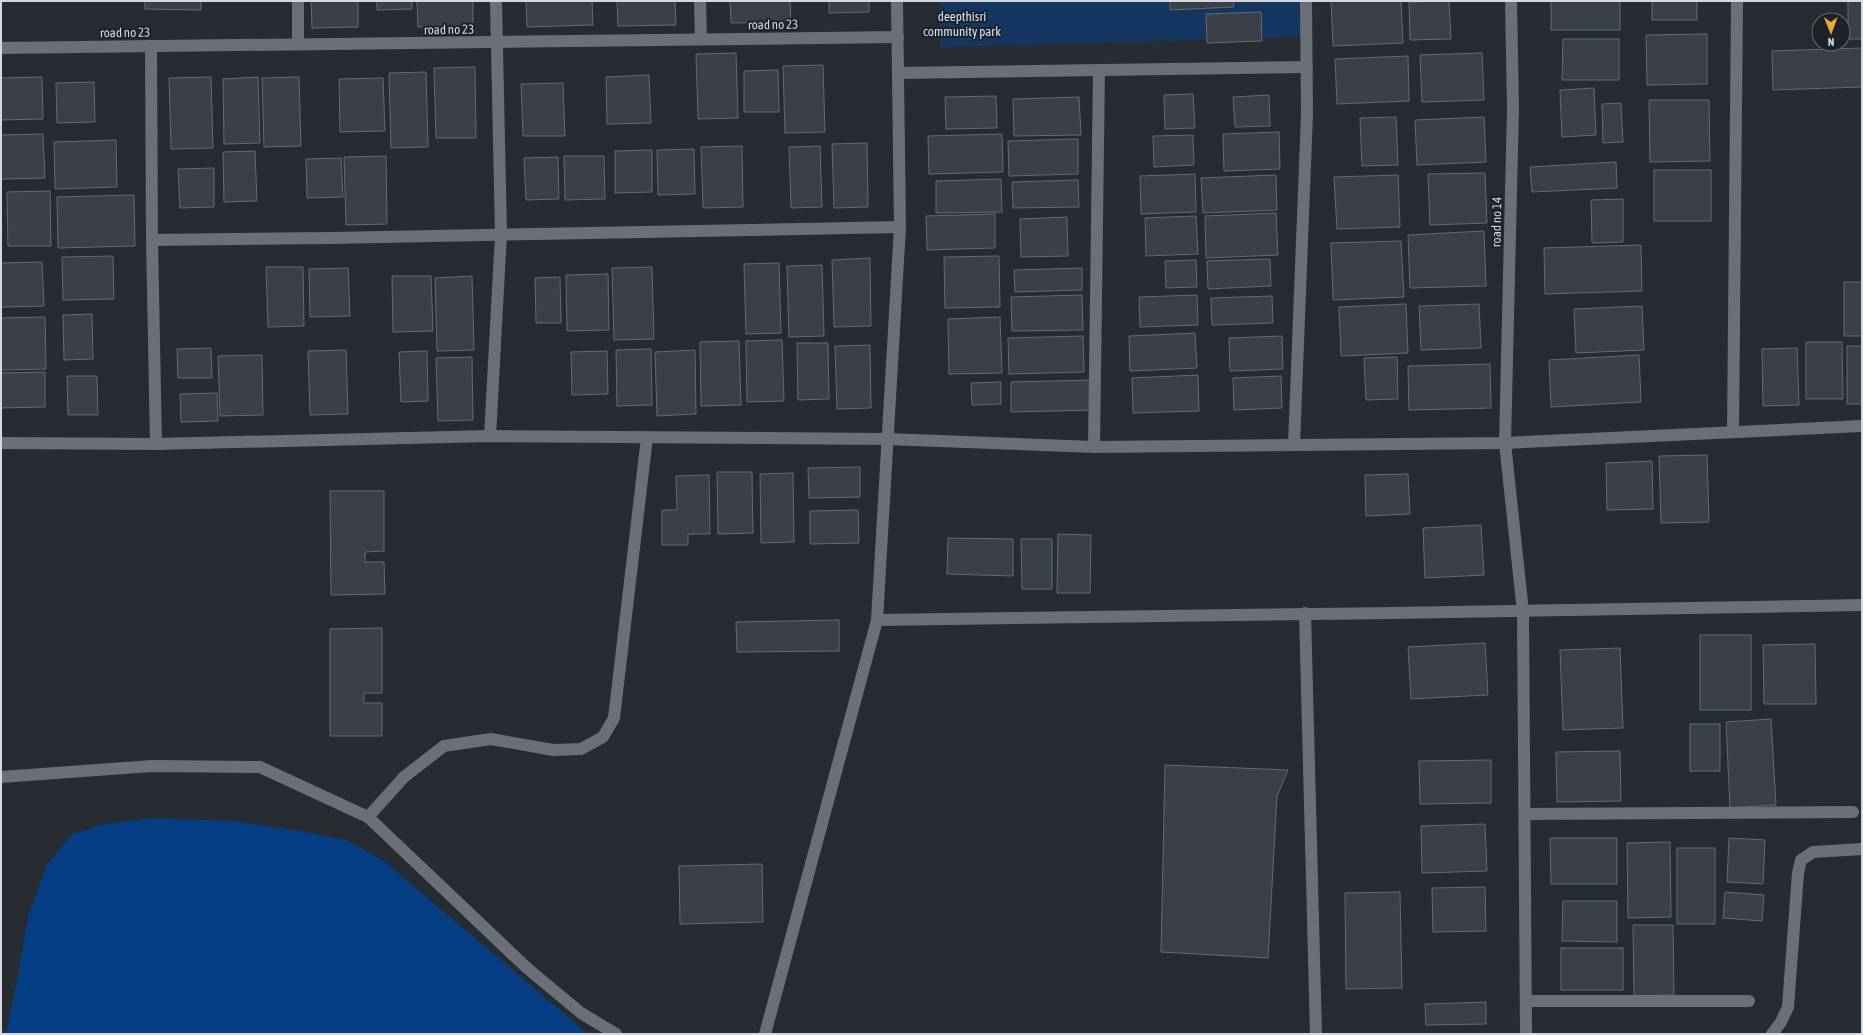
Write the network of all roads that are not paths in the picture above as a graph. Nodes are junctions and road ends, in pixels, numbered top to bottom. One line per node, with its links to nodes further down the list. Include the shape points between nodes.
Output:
1 (298, 1): 11 (street)
2 (496, 1): 10 (street)
3 (700, 1): 9 (street)
4 (897, 1): 8 (street)
5 (1306, 1): 14 (street)
6 (1511, 1): 26 (street, road no 14, via 1513,108)
7 (1738, 1): 21 (street)
8 (898, 37): 9 (street, road no 23); 16 (street)
9 (701, 39): 10 (street, road no 23)
10 (497, 42): 11 (street, road no 23); 18 (street)
11 (298, 44): 12 (street, road no 23)
12 (151, 46): 13 (street, road no 23); 19 (street)
13 (1, 48)
14 (1307, 67): 15 (street); 28 (street)
15 (1099, 70): 16 (street); 29 (street)
16 (898, 74): 17 (street)
17 (900, 227): 18 (street); 24 (street)
18 (501, 234): 19 (street); 22 (street)
19 (152, 240): 27 (street)
20 (1862, 426): 21 (street)
21 (1733, 432): 26 (street)
22 (490, 436): 23 (street); 27 (street)
23 (647, 437): 24 (street); 37 (street, via 614,718 603,737 581,749 553,750 492,739 444,746 404,777)
24 (887, 439): 29 (street); 33 (street)
25 (1, 443): 27 (street)
26 (1505, 443): 28 (street); 31 (street, road no 14)
27 (156, 444)
28 (1294, 445): 29 (street)
29 (1094, 447)
30 (1862, 605): 31 (street)
31 (1523, 612): 32 (street); 36 (street, road no 14)
32 (1305, 613): 33 (street); 43 (street)
33 (876, 620): 42 (street)
34 (1, 777): 37 (street, via 152,766 260,767)
35 (1853, 812): 36 (street)
36 (1525, 814): 39 (street, road no 14)
37 (368, 817): 41 (street, via 527,968 581,1013)
38 (1862, 849): 45 (street, via 1813,852 1801,860 1788,1007)
39 (1526, 1001): 40 (street); 44 (street, road no 14)
40 (1749, 1001)
41 (616, 1034)
42 (765, 1034)
43 (1316, 1034)
44 (1526, 1034)
45 (1772, 1034)

